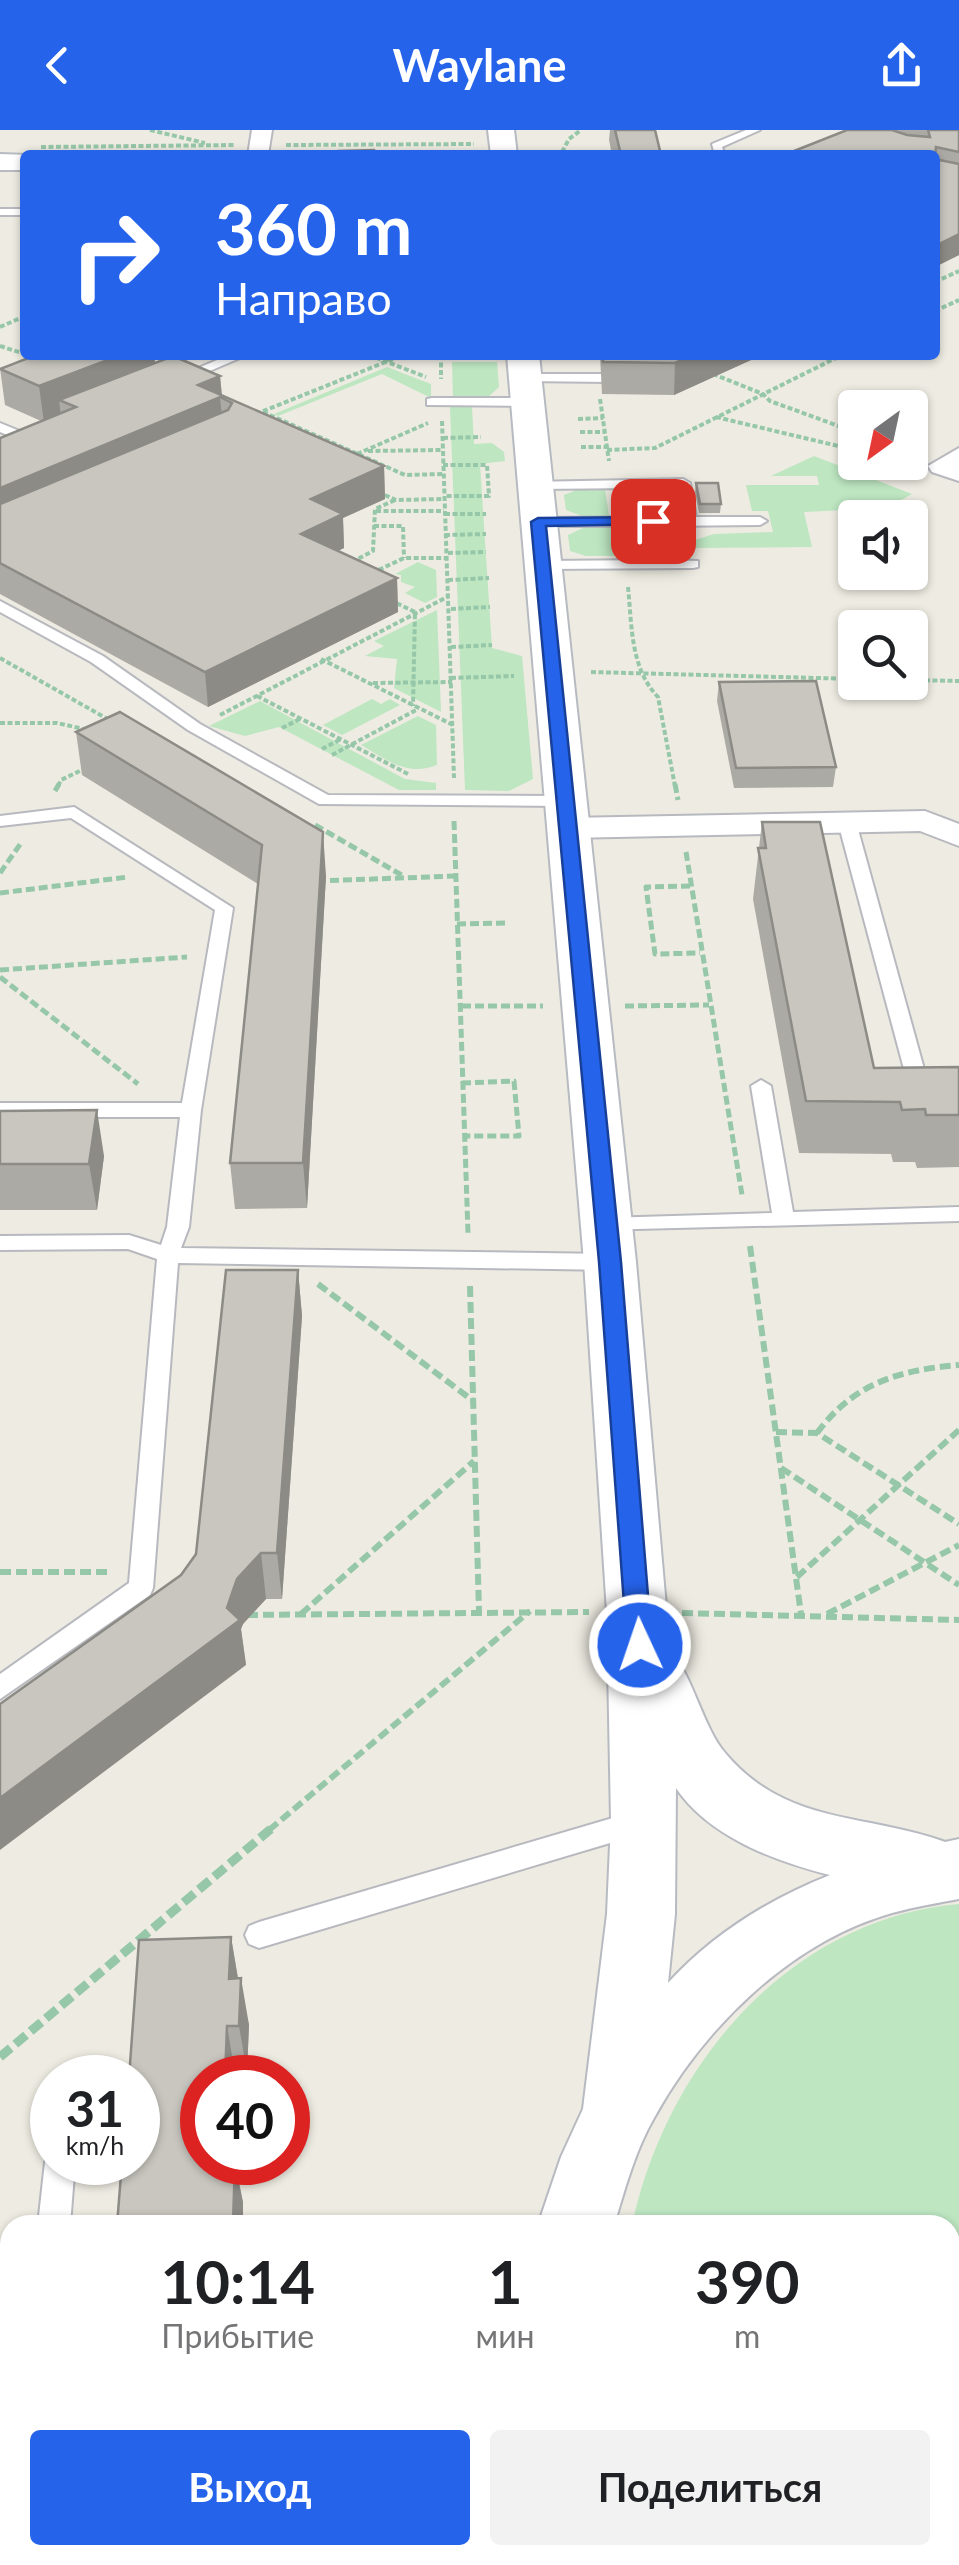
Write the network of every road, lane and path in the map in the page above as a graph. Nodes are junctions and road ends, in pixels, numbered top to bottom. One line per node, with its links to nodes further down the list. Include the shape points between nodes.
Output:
1 (150, 130): 5 (path)
2 (581, 130): 7 (path)
3 (756, 130): 8 (lane)
4 (462, 144): 6 (path)
5 (216, 145)
6 (463, 150)
7 (564, 150)
8 (718, 150)
9 (959, 272): 10 (path)
10 (945, 278): 11 (path); 12 (path)
11 (940, 280)
12 (959, 282)
13 (228, 360): 24 (lane)
14 (381, 360): 19 (path)
15 (391, 360): 19 (path)
16 (440, 360): 23 (path)
17 (455, 360): 21 (path)
18 (828, 360): 25 (path)
19 (386, 362): 23 (path); 27 (path)
20 (698, 368): 25 (path)
21 (520, 373): 22 (lane); 26 (lane); 56 (street)
22 (608, 378)
23 (441, 382): 26 (path)
24 (156, 388)
25 (763, 394): 29 (path); 32 (path)
26 (437, 402)
27 (262, 412): 28 (path); 45 (path)
28 (249, 417)
29 (716, 417): 40 (path); 51 (path, via 655,448 607,450)
30 (578, 418): 31 (path)
31 (603, 418)
32 (838, 426)
33 (0, 427): 39 (lane)
34 (580, 432): 35 (path)
35 (605, 432)
36 (42, 433): 39 (lane)
37 (481, 437): 38 (path)
38 (442, 438): 44 (path); 45 (path, via 442,417)
39 (26, 439): 43 (lane)
40 (838, 446)
41 (582, 447): 42 (path)
42 (607, 447)
43 (0, 450)
44 (442, 450): 45 (path); 48 (path)
45 (359, 452): 47 (path); 50 (path, via 406,475)
46 (959, 456): 49 (street, via 941,466)
47 (346, 458)
48 (443, 465): 50 (path); 54 (path, via 487,465 489,496)
49 (959, 473)
50 (444, 474): 54 (path)
51 (612, 484): 52 (lane); 56 (lane)
52 (647, 484): 61 (lane); 62 (lane, via 683,483)
53 (378, 492): 55 (path)
54 (444, 498): 55 (path); 58 (path)
55 (396, 500): 57 (path)
56 (537, 504): 61 (lane); 70 (street)
57 (375, 511): 58 (path); 63 (path)
58 (444, 512): 59 (path); 64 (path)
59 (486, 514)
60 (760, 520): 62 (lane)
61 (653, 521): 62 (lane); 72 (lane)
62 (690, 521)
63 (374, 526): 68 (path, via 403,526); 73 (path, via 373,551)
64 (446, 534): 65 (path); 67 (path)
65 (486, 534)
66 (486, 552): 67 (path)
67 (447, 556): 68 (path); 76 (path)
68 (404, 558): 74 (path)
69 (694, 564): 72 (lane)
70 (543, 565): 71 (lane); 86 (street)
71 (625, 565): 72 (lane); 85 (path)
72 (661, 565)
73 (344, 566)
74 (370, 574)
75 (489, 578): 76 (path)
76 (448, 580): 80 (path)
77 (384, 598): 91 (path, via 415,612)
78 (0, 606): 108 (lane, via 326,800)
79 (490, 607): 80 (path)
80 (450, 608): 82 (path)
81 (492, 645): 82 (path)
82 (451, 647): 88 (path)
83 (0, 658): 96 (path)
84 (322, 659): 92 (path)
85 (640, 672): 86 (path); 87 (path); 112 (path, via 658,697)
86 (552, 674): 88 (path); 109 (street)
87 (838, 678)
88 (451, 680): 91 (path); 98 (path)
89 (928, 680): 90 (path)
90 (959, 681)
91 (413, 682): 92 (path); 94 (path)
92 (370, 683): 94 (path)
93 (257, 696): 95 (path)
94 (416, 707): 98 (path); 102 (path)
95 (302, 718): 99 (path); 101 (path)
96 (114, 722)
97 (0, 723): 100 (path)
98 (453, 725): 107 (path)
99 (282, 728)
100 (91, 731)
101 (341, 739): 102 (path); 103 (path)
102 (352, 745): 104 (path); 105 (path, via 410,775)
103 (322, 749)
104 (332, 755)
105 (424, 775)
106 (439, 775): 107 (path)
107 (454, 775): 108 (path)
108 (454, 801): 109 (lane); 115 (path)
109 (565, 814): 112 (street); 138 (street)
110 (0, 821): 114 (lane, via 74,812)
111 (848, 826): 112 (street); 113 (street, via 925,821); 128 (lane)
112 (684, 827): 117 (path)
113 (959, 836)
114 (168, 872): 118 (path); 122 (lane, via 224,908)
115 (456, 876): 116 (path); 120 (path)
116 (313, 882)
117 (690, 886): 121 (path); 121 (path, via 646,886 655,954)
118 (0, 894)
119 (509, 923): 120 (path)
120 (457, 924): 125 (path)
121 (700, 953): 124 (path)
122 (214, 955): 123 (path); 131 (lane)
123 (0, 974): 131 (path)
124 (709, 1005): 127 (path); 136 (path)
125 (462, 1006): 126 (path); 129 (path)
126 (546, 1006)
127 (622, 1006)
128 (914, 1069)
129 (462, 1083): 133 (path); 133 (path, via 514,1082 519,1136)
130 (760, 1086): 135 (lane)
131 (180, 1109): 132 (lane); 139 (lane, via 178,1226)
132 (0, 1110)
133 (464, 1136): 141 (path)
134 (959, 1214): 135 (lane)
135 (784, 1219): 136 (lane)
136 (746, 1220): 138 (lane); 144 (path)
137 (0, 1243): 139 (lane, via 129,1242)
138 (608, 1244): 141 (lane); 163 (street)
139 (168, 1255): 140 (lane); 164 (lane, via 141,1588)
140 (280, 1255): 141 (lane); 143 (path)
141 (469, 1260): 143 (path)
142 (959, 1365): 145 (path, via 912,1369 859,1387)
143 (473, 1401): 147 (path)
144 (776, 1432): 145 (path); 148 (path)
145 (817, 1433): 149 (path)
146 (958, 1433): 149 (path)
147 (474, 1460): 157 (path); 158 (path)
148 (781, 1468): 150 (path); 154 (path)
149 (898, 1486): 150 (path); 151 (path)
150 (861, 1520): 153 (path); 154 (path)
151 (959, 1524)
152 (959, 1545): 153 (path)
153 (926, 1562): 155 (path); 160 (path)
154 (796, 1577): 159 (path)
155 (959, 1585)
156 (530, 1611): 157 (path); 163 (path); 168 (path)
157 (479, 1612): 158 (path)
158 (301, 1614): 161 (path)
159 (801, 1614): 160 (path); 163 (path)
160 (826, 1614): 162 (path)
161 (246, 1615)
162 (959, 1620)
163 (639, 1628): 165 (street); 166 (street, via 683,1746 716,1787 758,1820 855,1854)
164 (0, 1688)
165 (644, 1821): 167 (lane); 169 (street, via 634,1994)
166 (956, 1869): 169 (street, via 883,1884 777,1933 692,2000)
167 (260, 1935)
168 (0, 2057)
169 (618, 2106): 172 (street)
170 (58, 2185): 171 (lane)
171 (55, 2215)
172 (579, 2215)

